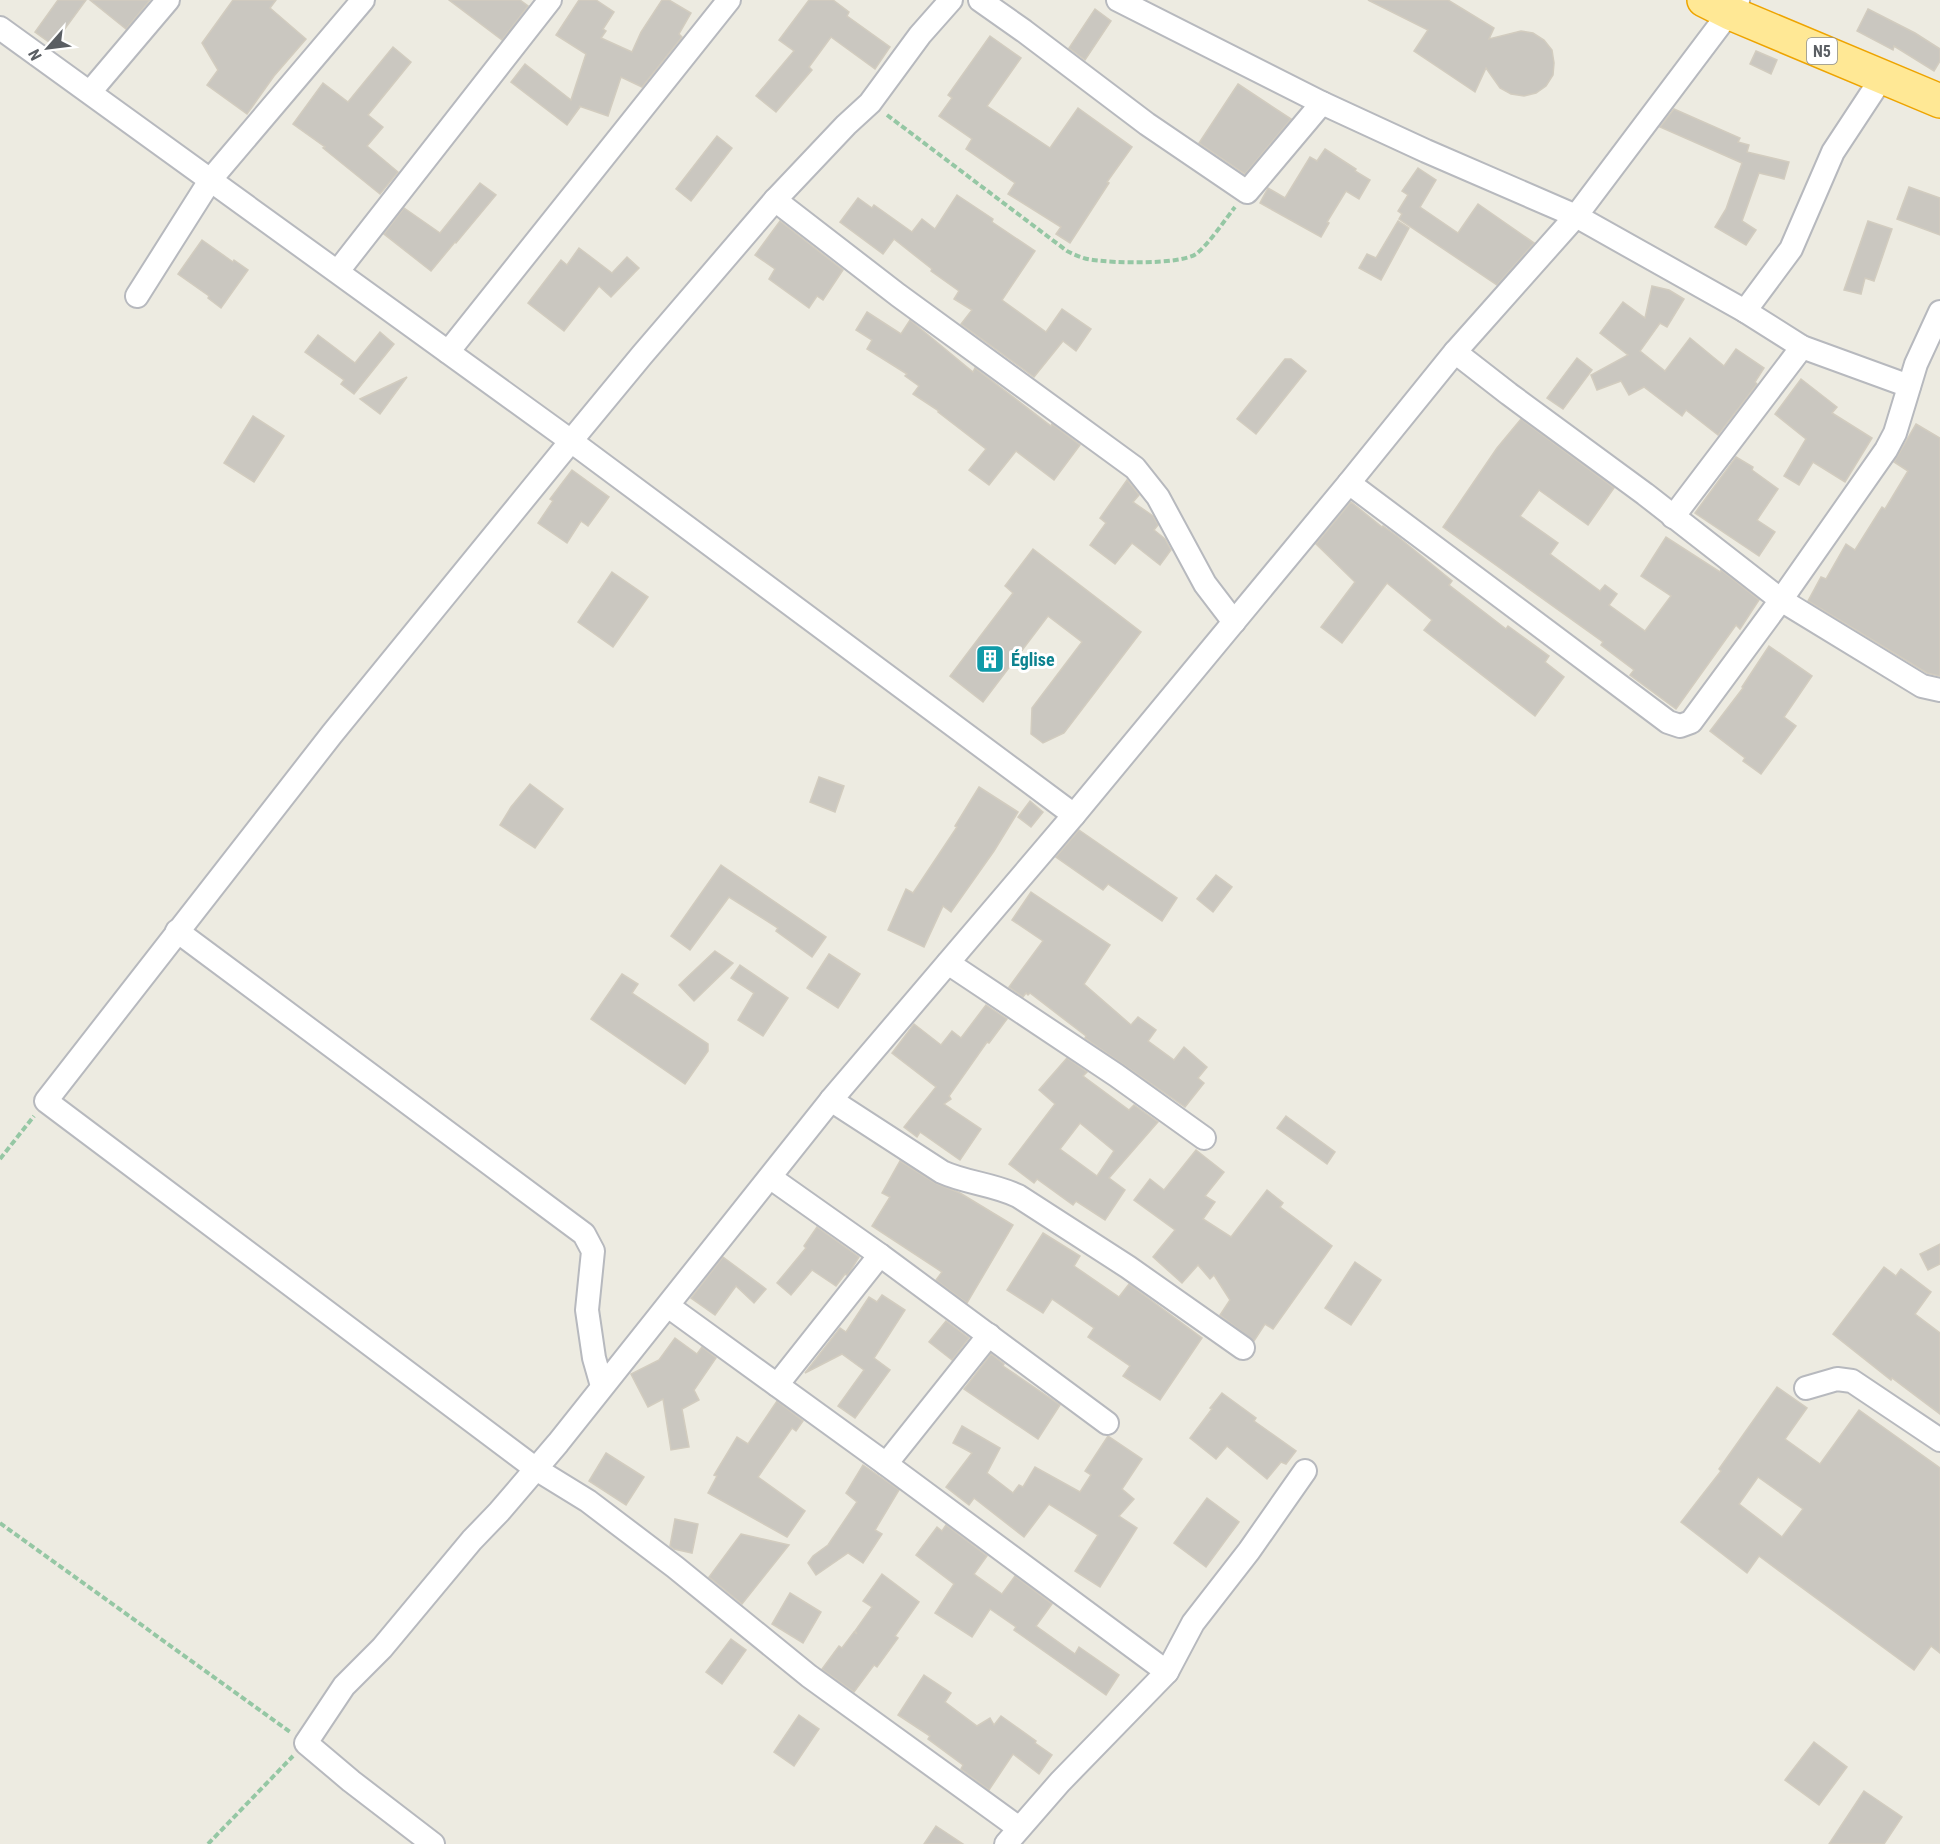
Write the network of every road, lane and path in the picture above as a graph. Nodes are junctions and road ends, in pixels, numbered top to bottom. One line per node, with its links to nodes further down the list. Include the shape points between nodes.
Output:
1 (168, 0): 11 (street)
2 (363, 0): 15 (street)
3 (550, 0): 19 (street)
4 (729, 0): 24 (street)
5 (951, 0): 13 (street)
6 (980, 0): 16 (street)
7 (1118, 0): 14 (street)
8 (1724, 4): 10 (highway, N5); 18 (street)
9 (0, 28): 11 (street)
10 (1883, 76): 12 (highway, N5); 21 (street, via 1833,152 1791,249)
11 (90, 92): 15 (street)
12 (1940, 101)
13 (870, 103): 16 (path, via 1067,251 1093,260 1188,258 1197,253); 17 (street)
14 (1322, 103): 16 (street); 18 (street)
15 (211, 179): 19 (street); 20 (street)
16 (1246, 192)
17 (775, 200): 27 (street); 31 (street, via 1135,468 1158,497 1205,584)
18 (1576, 216): 21 (street); 25 (street)
19 (338, 271): 24 (street)
20 (137, 296)
21 (1744, 311): 23 (street)
22 (1940, 312): 26 (street)
23 (1802, 347): 26 (street); 29 (street)
24 (448, 352): 27 (street)
25 (1455, 352): 28 (street); 29 (street)
26 (1909, 386): 30 (street, via 1886,450)
27 (571, 441): 33 (street); 34 (street)
28 (1349, 483): 30 (street, via 1668,722 1680,726 1691,723); 31 (street)
29 (1673, 517): 30 (street)
30 (1781, 600): 32 (street, via 1922,687)
31 (1234, 622): 33 (street)
32 (1940, 690)
33 (1074, 815): 35 (street)
34 (177, 931): 37 (street); 46 (street, via 584,1234 593,1251 587,1310)
35 (948, 963): 36 (street); 38 (street)
36 (831, 1100): 40 (street); 44 (street, via 942,1172 1018,1196)
37 (46, 1101): 39 (path); 51 (street)
38 (1204, 1138)
39 (0, 1159)
40 (771, 1178): 41 (street); 42 (street)
41 (880, 1255): 43 (street); 45 (street)
42 (668, 1306): 45 (street); 46 (street)
43 (989, 1335): 48 (street); 50 (street)
44 (1243, 1348)
45 (777, 1385): 50 (street)
46 (602, 1386): 51 (street)
47 (1806, 1388): 49 (street, via 1837,1379 1852,1380)
48 (1107, 1423)
49 (1940, 1440)
50 (886, 1464): 54 (street)
51 (536, 1469): 55 (street, via 345,1686); 56 (street, via 588,1501 675,1567)
52 (1305, 1471): 54 (street, via 1192,1623)
53 (0, 1523): 55 (path)
54 (1167, 1672): 56 (street)
55 (306, 1743): 57 (path); 58 (street)
56 (1012, 1836)
57 (208, 1844)
58 (433, 1844)

